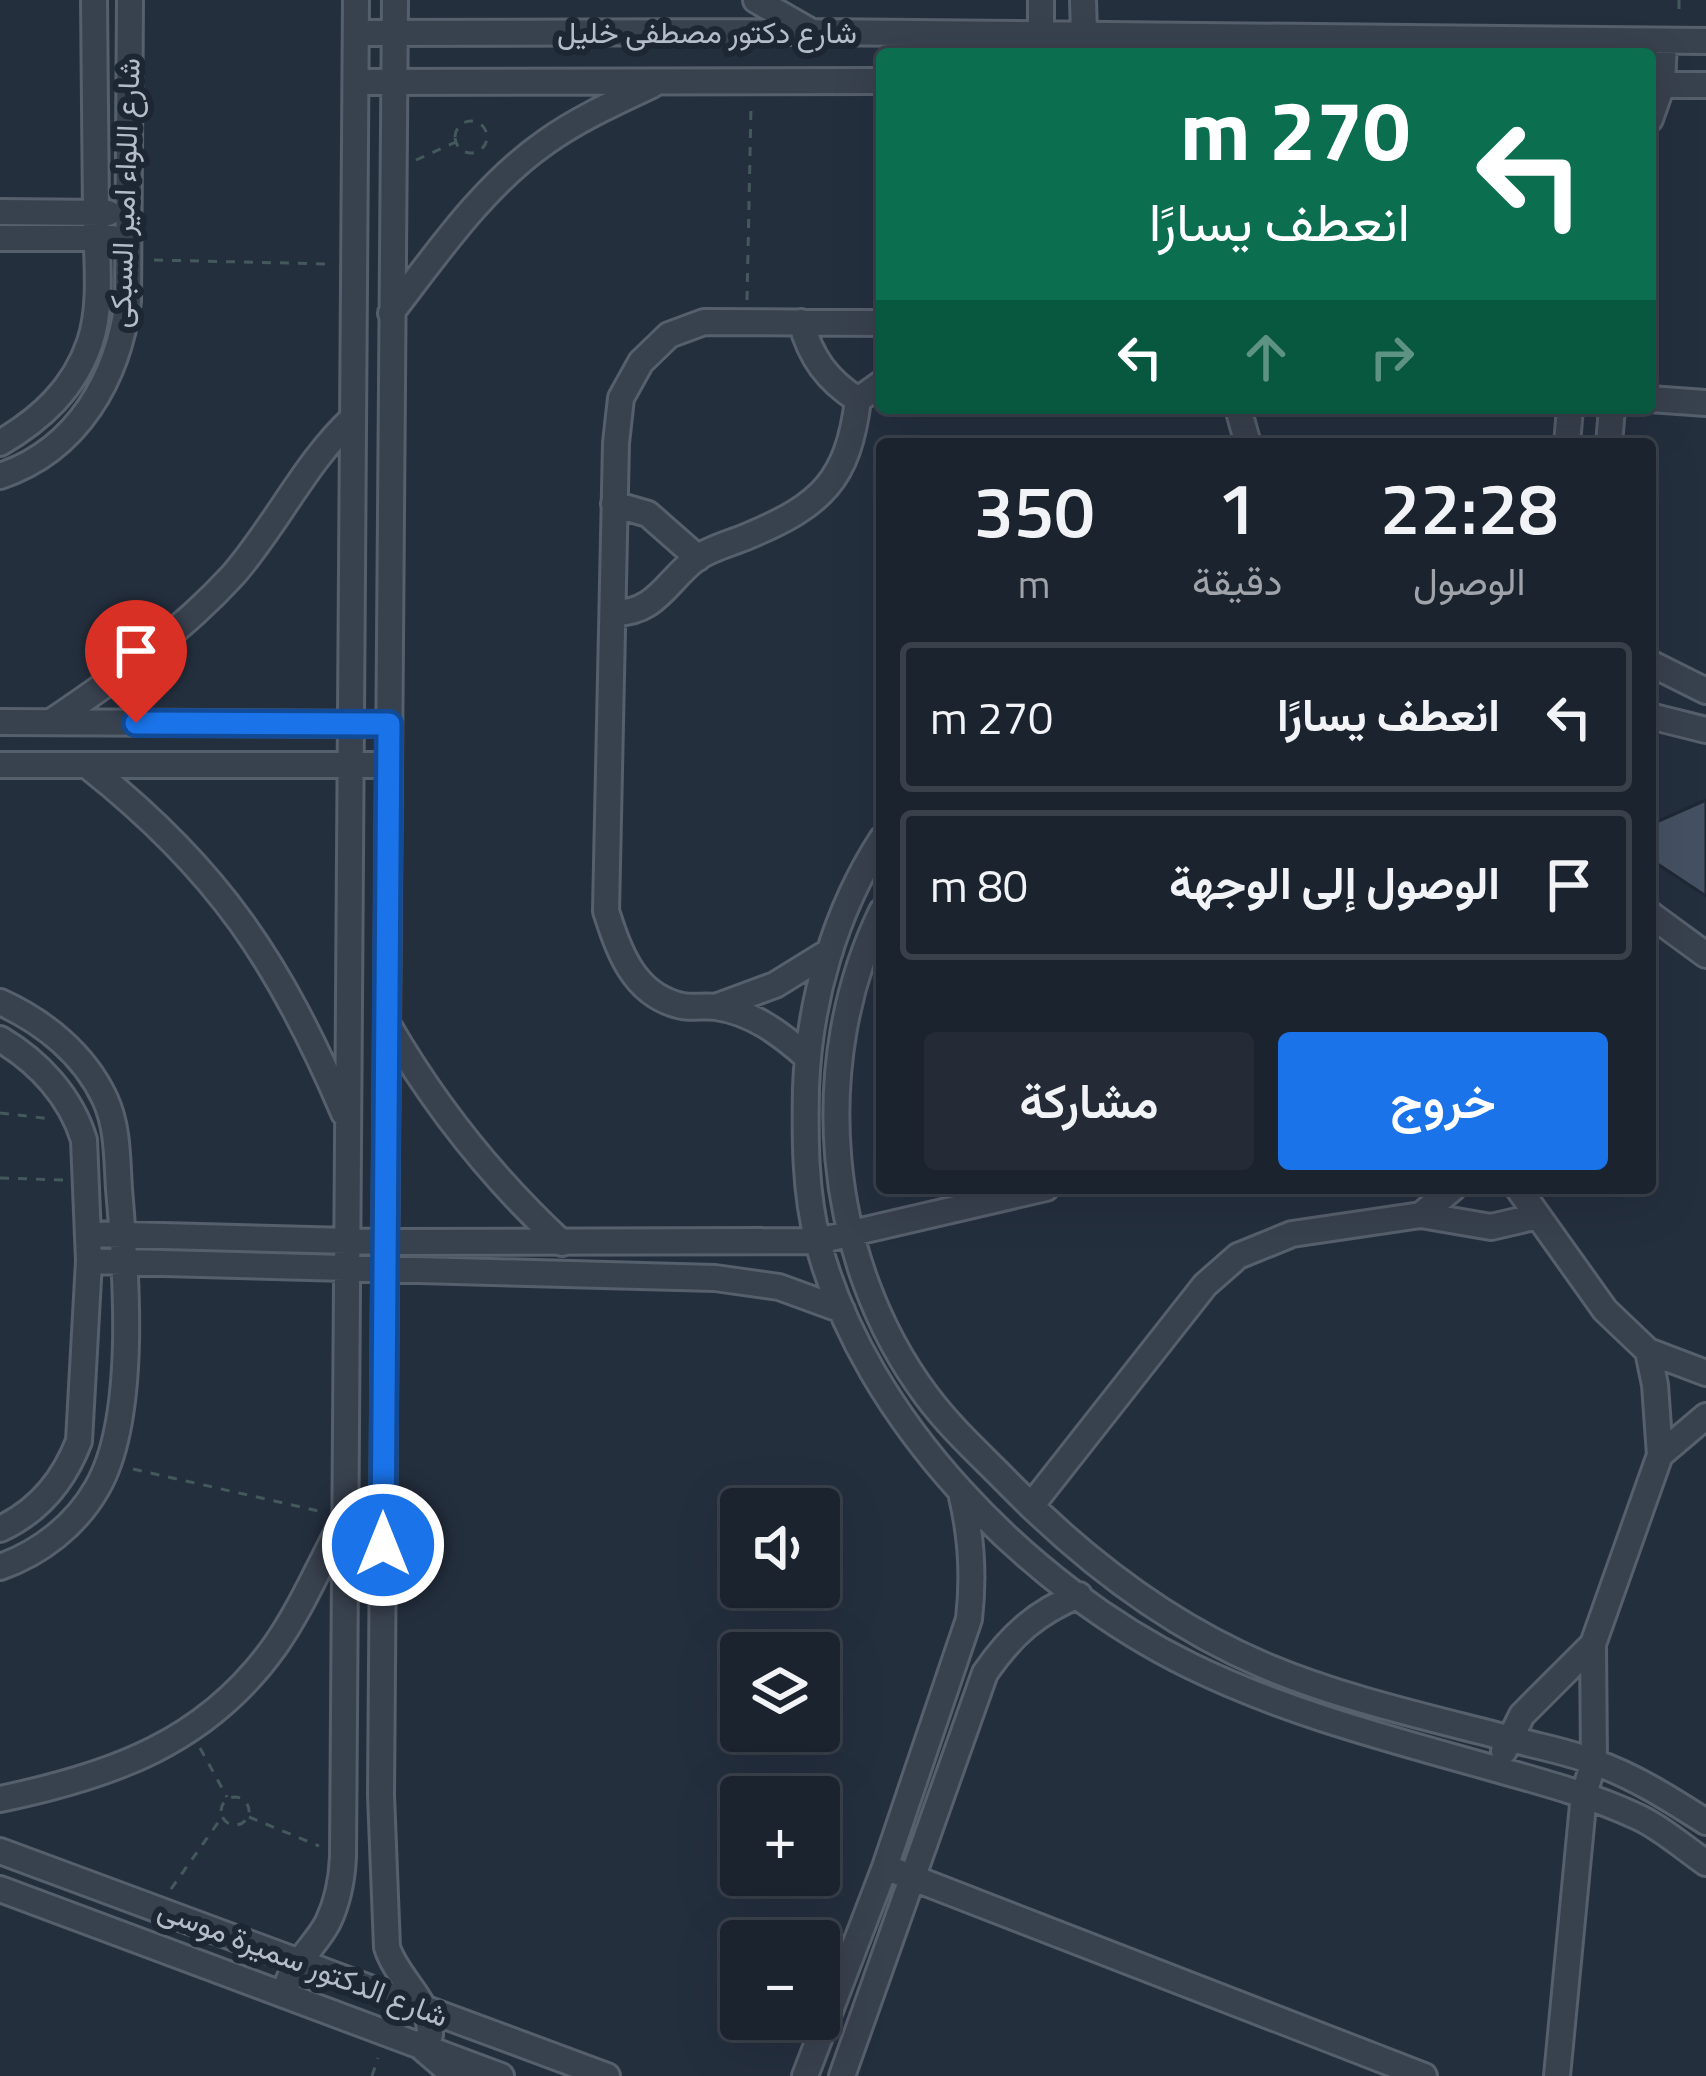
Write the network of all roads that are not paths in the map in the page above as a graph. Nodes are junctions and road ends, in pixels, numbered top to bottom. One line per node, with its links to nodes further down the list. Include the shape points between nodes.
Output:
1 (94, 0): 22 (street, شارع اللواء امير السبكى)
2 (130, 0): 23 (street, شارع اللواء امير السبكى)
3 (356, 0): 9 (street)
4 (395, 0): 10 (street)
5 (756, 0): 8 (street)
6 (1040, 0): 11 (street)
7 (1083, 0): 12 (street)
8 (812, 32): 10 (street, شارع دكتور مصطفى خليل); 11 (street, شارع دكتور مصطفى خليل)
9 (356, 33): 10 (street, شارع دكتور مصطفى خليل); 17 (street)
10 (395, 33): 18 (street)
11 (1041, 34): 12 (street, شارع دكتور مصطفى خليل)
12 (1084, 34): 13 (street, شارع دكتور مصطفى خليل)
13 (1664, 41): 14 (street, شارع دكتور مصطفى خليل); 19 (street)
14 (1706, 41)
15 (659, 81): 16 (street, شارع دكتور مصطفى خليل); 18 (street, شارع دكتور مصطفى خليل); 25 (street, via 547,141 512,169)
16 (876, 81)
17 (356, 82): 18 (street, شارع دكتور مصطفى خليل); 32 (street)
18 (395, 82): 25 (street)
19 (1656, 85): 20 (street)
20 (1706, 85)
21 (0, 212): 22 (street)
22 (96, 225): 23 (street); 24 (street); 33 (street, شارع اللواء امير السبكى, via 91,339 77,372 30,426)
23 (128, 237): 34 (street, شارع اللواء امير السبكى, via 123,337 95,403 45,454)
24 (0, 238)
25 (392, 313): 44 (street)
26 (801, 322): 27 (street); 30 (street, via 820,368); 35 (street, via 704,322 668,335 621,398)
27 (876, 323)
28 (876, 387): 30 (street)
29 (1656, 399): 31 (street)
30 (858, 400): 36 (street, via 853,444 817,495)
31 (1706, 403)
32 (352, 418): 42 (street, via 277,520 182,626); 43 (street)
33 (0, 443)
34 (0, 476)
35 (614, 504): 36 (street, via 648,514); 37 (street)
36 (698, 558): 37 (street, via 652,604)
37 (614, 613): 56 (street, via 606,911 620,955 648,992 680,1006)
38 (1656, 666): 39 (street)
39 (1706, 692)
40 (1656, 718): 45 (street)
41 (0, 722): 42 (street)
42 (51, 722): 43 (street)
43 (350, 724): 44 (street); 47 (street)
44 (389, 724): 48 (street)
45 (1706, 730)
46 (0, 765): 49 (street)
47 (350, 765): 48 (street); 49 (street); 60 (street)
48 (389, 765): 57 (street)
49 (89, 767): 60 (street, via 139,806 227,898 296,1005)
50 (876, 851): 53 (street)
51 (1656, 918): 54 (street)
52 (876, 925): 67 (street, via 840,1056 838,1154)
53 (830, 951): 56 (street, via 775,985); 59 (street)
54 (1706, 955)
55 (0, 1002): 68 (street, via 64,1042 95,1080 114,1129)
56 (716, 1007): 59 (street, via 765,1025)
57 (388, 1024): 70 (street, via 447,1119); 72 (street)
58 (0, 1039): 66 (street, via 47,1076 78,1122)
59 (807, 1058): 69 (street, via 807,1177)
60 (348, 1122): 71 (street)
61 (1020, 1194): 67 (street)
62 (1446, 1194): 64 (street)
63 (1522, 1194): 65 (street)
64 (1421, 1215): 65 (street, via 1491,1227); 82 (street, via 1292,1234 1220,1270)
65 (1538, 1216): 76 (street, via 1605,1310)
66 (89, 1234): 68 (street); 73 (street)
67 (850, 1234): 69 (street); 80 (street, via 870,1296 923,1391)
68 (123, 1235): 71 (street); 74 (street)
69 (818, 1241): 70 (street); 75 (street)
70 (562, 1243): 72 (street)
71 (347, 1254): 72 (street); 74 (street); 83 (street)
72 (386, 1255): 75 (street, via 745,1280); 101 (street, via 387,1947)
73 (89, 1261): 74 (street); 84 (street, via 79,1441 51,1491)
74 (124, 1262): 85 (street, via 122,1375 108,1464 81,1513 32,1553)
75 (842, 1310): 81 (street, via 901,1415)
76 (1648, 1351): 77 (street); 79 (street)
77 (1706, 1373)
78 (1706, 1416): 79 (street)
79 (1660, 1455): 87 (street)
80 (1004, 1479): 81 (street); 82 (street)
81 (968, 1502): 86 (street); 96 (street, via 969,1619)
82 (1030, 1506): 88 (street, via 1097,1566 1203,1638 1328,1690)
83 (346, 1516): 92 (street, via 275,1646 230,1698 113,1771); 99 (street, via 344,1857 333,1910)
84 (0, 1529)
85 (0, 1567)
86 (1079, 1595): 90 (street, via 1188,1665 1262,1698); 97 (street, via 1025,1624 986,1673)
87 (1593, 1644): 88 (street, via 1532,1703); 89 (street)
88 (1509, 1738): 89 (street); 90 (street)
89 (1594, 1761): 91 (street); 93 (street)
90 (1497, 1769): 91 (street)
91 (1584, 1794): 95 (street, via 1643,1819); 109 (street)
92 (0, 1798)
93 (1706, 1822)
94 (0, 1851): 99 (street, شارع الدكتور سميرة موسى)
95 (1706, 1863)
96 (885, 1867): 97 (street); 106 (street)
97 (915, 1878): 107 (street); 108 (street)
98 (0, 1889): 100 (street, شارع الدكتور سميرة موسى)
99 (302, 1961): 100 (street); 101 (street, شارع الدكتور سميرة موسى)
100 (285, 1995): 102 (street, شارع الدكتور سميرة موسى)
101 (425, 2009): 102 (street, via 431,2031); 105 (street, شارع الدكتور سميرة موسى)
102 (420, 2046): 103 (street); 104 (street, شارع الدكتور سميرة موسى)
103 (455, 2076)
104 (501, 2076)
105 (607, 2076)
106 (805, 2076)
107 (842, 2076)
108 (1424, 2076)
109 (1557, 2076)

